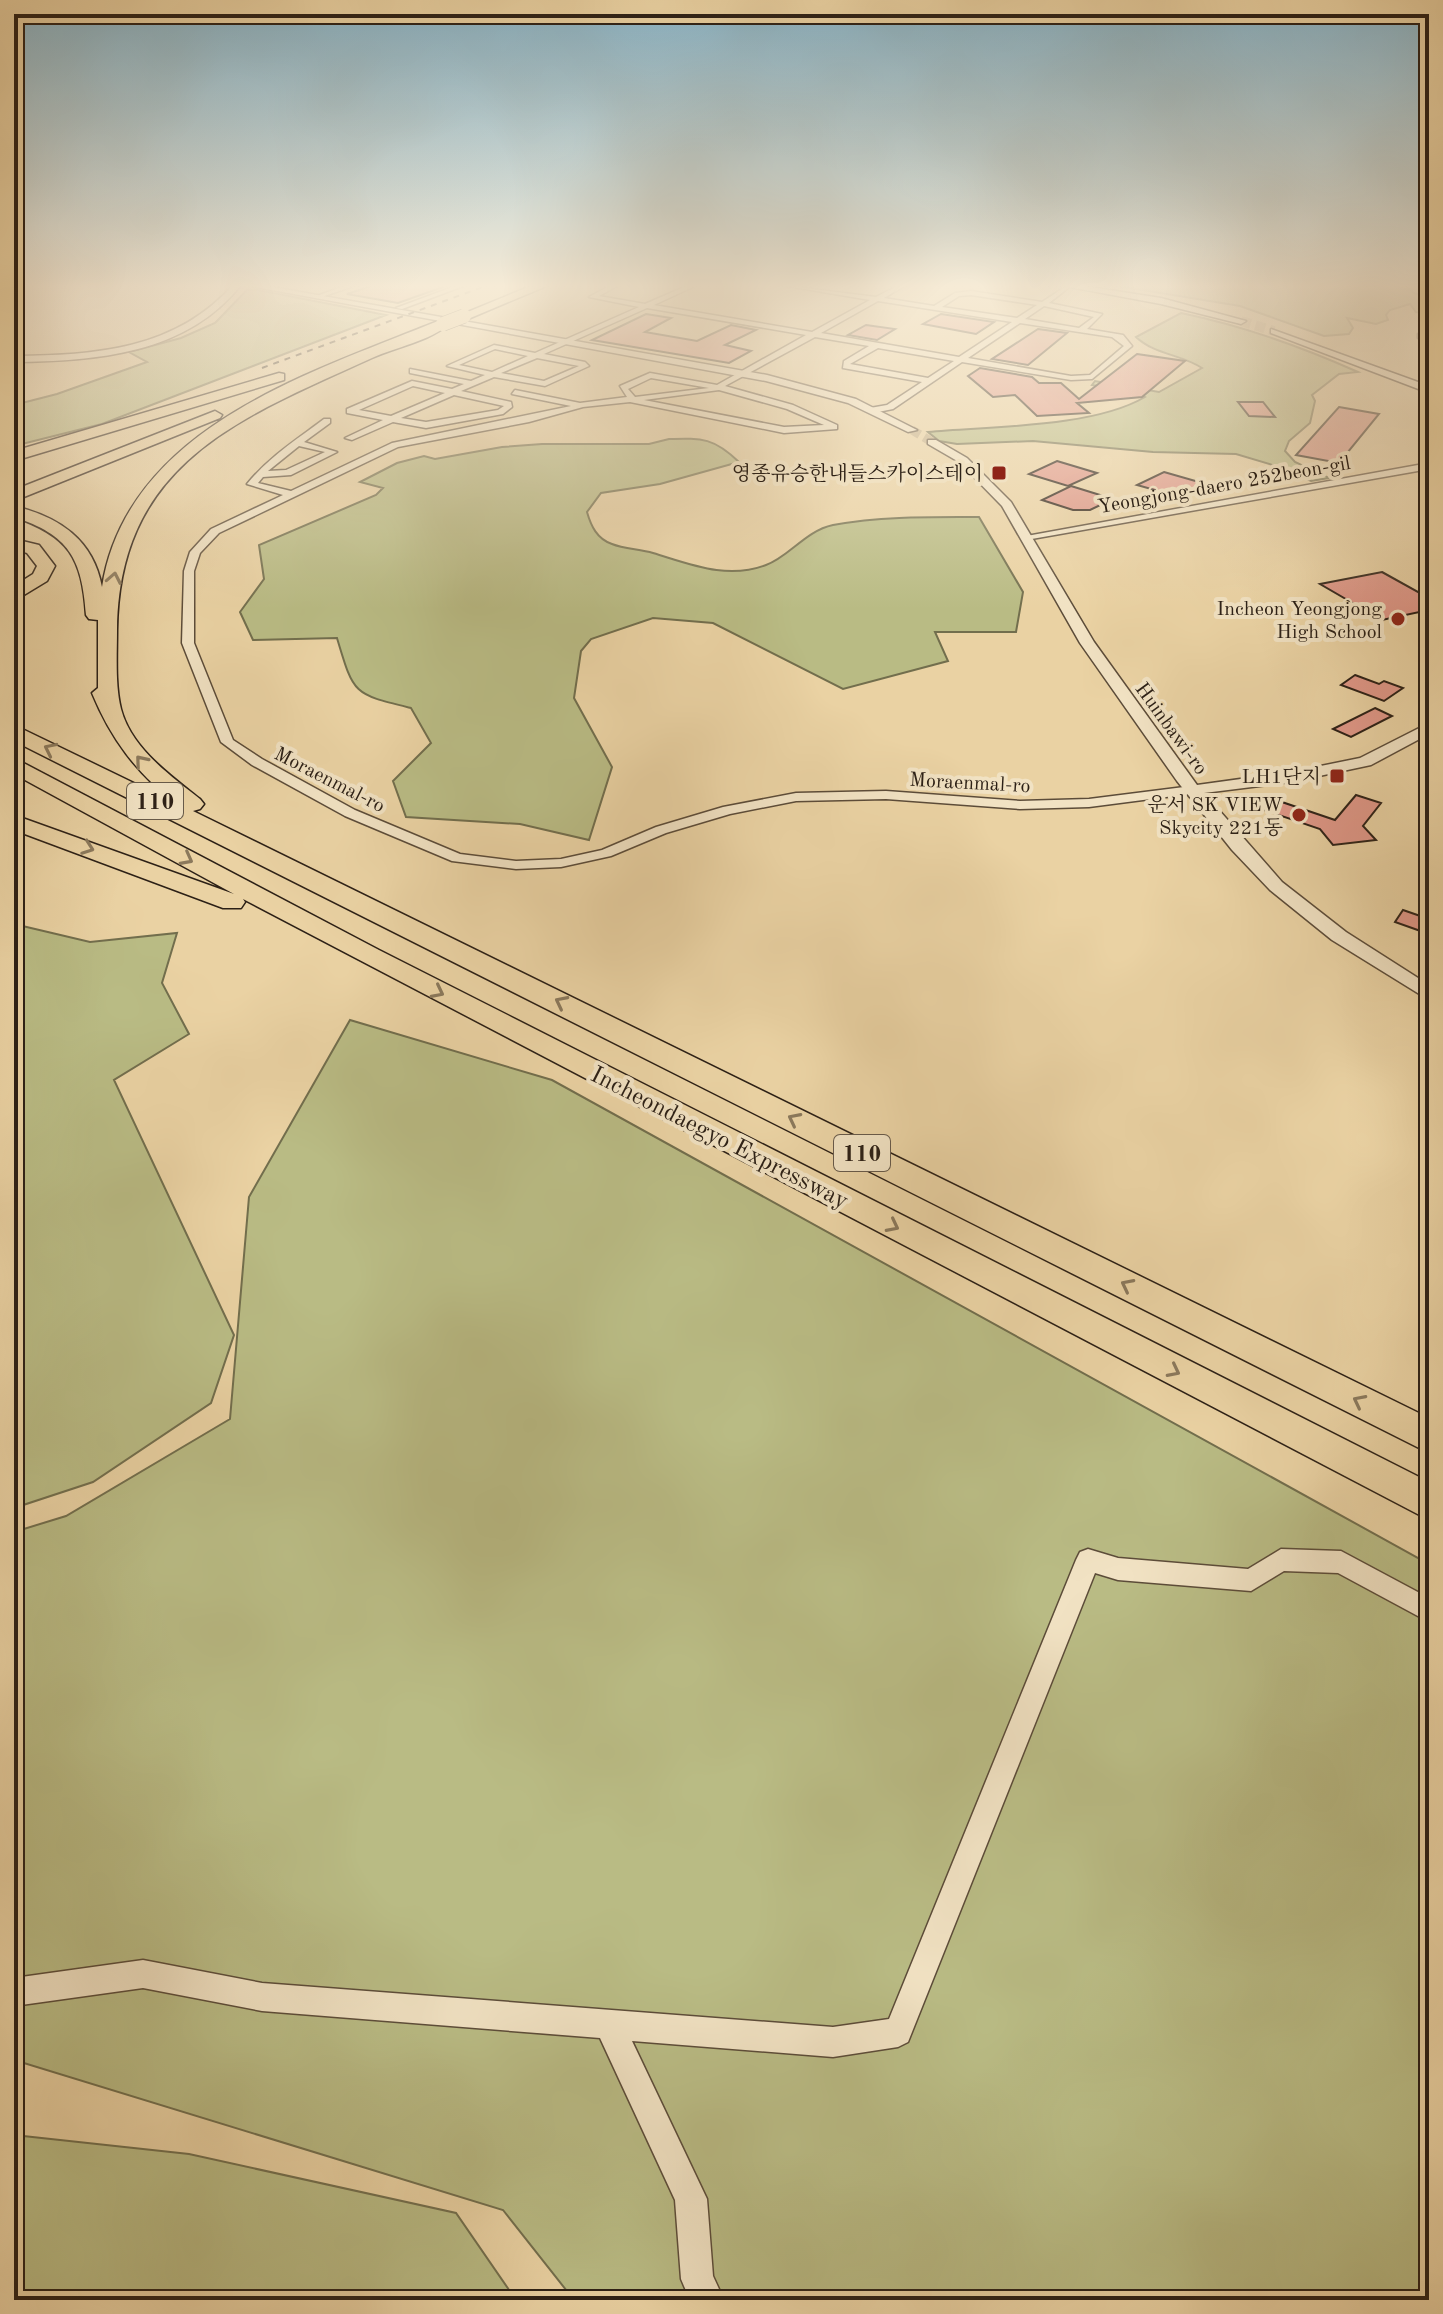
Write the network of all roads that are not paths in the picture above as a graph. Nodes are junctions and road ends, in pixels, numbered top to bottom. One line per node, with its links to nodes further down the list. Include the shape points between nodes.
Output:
1 (231, 393): 34 (highway)
2 (245, 393): 37 (highway)
3 (272, 393): 39 (highway)
4 (286, 393): 18 (highway)
5 (387, 393): 22 (street, via 350,411)
6 (452, 393): 22 (street)
7 (458, 393): 22 (street, via 508,407 426,425)
8 (521, 393): 16 (street)
9 (627, 393): 15 (street)
10 (699, 393): 15 (street, Moraenmal-ro)
11 (743, 393): 14 (street)
12 (824, 393): 19 (street)
13 (912, 393): 19 (street, via 890,407)
14 (768, 399): 17 (street); 21 (street, via 834,427 784,430)
15 (634, 401): 16 (street, Moraenmal-ro); 21 (street)
16 (583, 405): 33 (street, Moraenmal-ro)
17 (753, 406)
18 (251, 409): 40 (highway); 44 (highway, one-way to 18, via 106,624 118,559 134,512 174,462)
19 (873, 410): 25 (street)
20 (739, 412): 21 (street)
21 (725, 419)
22 (390, 420): 28 (street)
23 (327, 421): 24 (street)
24 (314, 430): 26 (street); 30 (street)
25 (912, 430)
26 (326, 432)
27 (338, 435): 28 (street)
28 (349, 438): 29 (street)
29 (363, 441)
30 (296, 442): 36 (street); 36 (street, via 333,452 288,473)
31 (932, 442): 41 (street, Huinbawi-ro, via 963,460 990,485)
32 (377, 444): 33 (street)
33 (390, 448): 38 (street, Moraenmal-ro)
34 (14, 453)
35 (1429, 466): 41 (street, Yeongjong-daero 252beon-gil)
36 (260, 474): 38 (street, via 253,486)
37 (14, 484)
38 (290, 494): 49 (street, Moraenmal-ro, via 215,531 195,552 189,571 188,643 227,742 350,813 457,858 516,865 561,863 606,853 728,810 796,797 886,795 1020,805 1089,803)
39 (14, 496)
40 (14, 508): 44 (highway, via 64,533 84,552 94,580 97,676)
41 (1026, 537): 49 (street, Huinbawi-ro, via 1087,643)
42 (14, 544): 43 (highway, via 33,549 46,566 40,577)
43 (14, 595)
44 (110, 711): 52 (highway, one-way to 44, via 200,811 150,772 122,738)
45 (1429, 728): 49 (street, via 1365,762)
46 (14, 732): 52 (highway, Incheondaegyo Expressway / 110, one-way to 46)
47 (14, 765): 51 (highway, Incheondaegyo Expressway / 110)
48 (14, 785): 51 (highway)
49 (1192, 790): 54 (street, Huinbawi-ro, via 1276,886 1339,936)
50 (14, 822): 53 (highway, one-way to 53)
51 (119, 822): 53 (highway, Incheondaegyo Expressway / 110, one-way to 53)
52 (296, 870): 55 (highway, Incheondaegyo Expressway / 110, one-way to 52)
53 (369, 956): 56 (highway, Incheondaegyo Expressway / 110, one-way to 56)
54 (1429, 994)
55 (1429, 1436)
56 (1429, 1502)
57 (1429, 1611): 59 (street, via 1341,1562 1281,1560 1251,1580 1118,1569 1088,1560 898,2032 833,2042)
58 (14, 1992): 59 (street, via 143,1974 262,1997)
59 (609, 2025): 60 (street, via 691,2199 697,2279)
60 (708, 2300)

